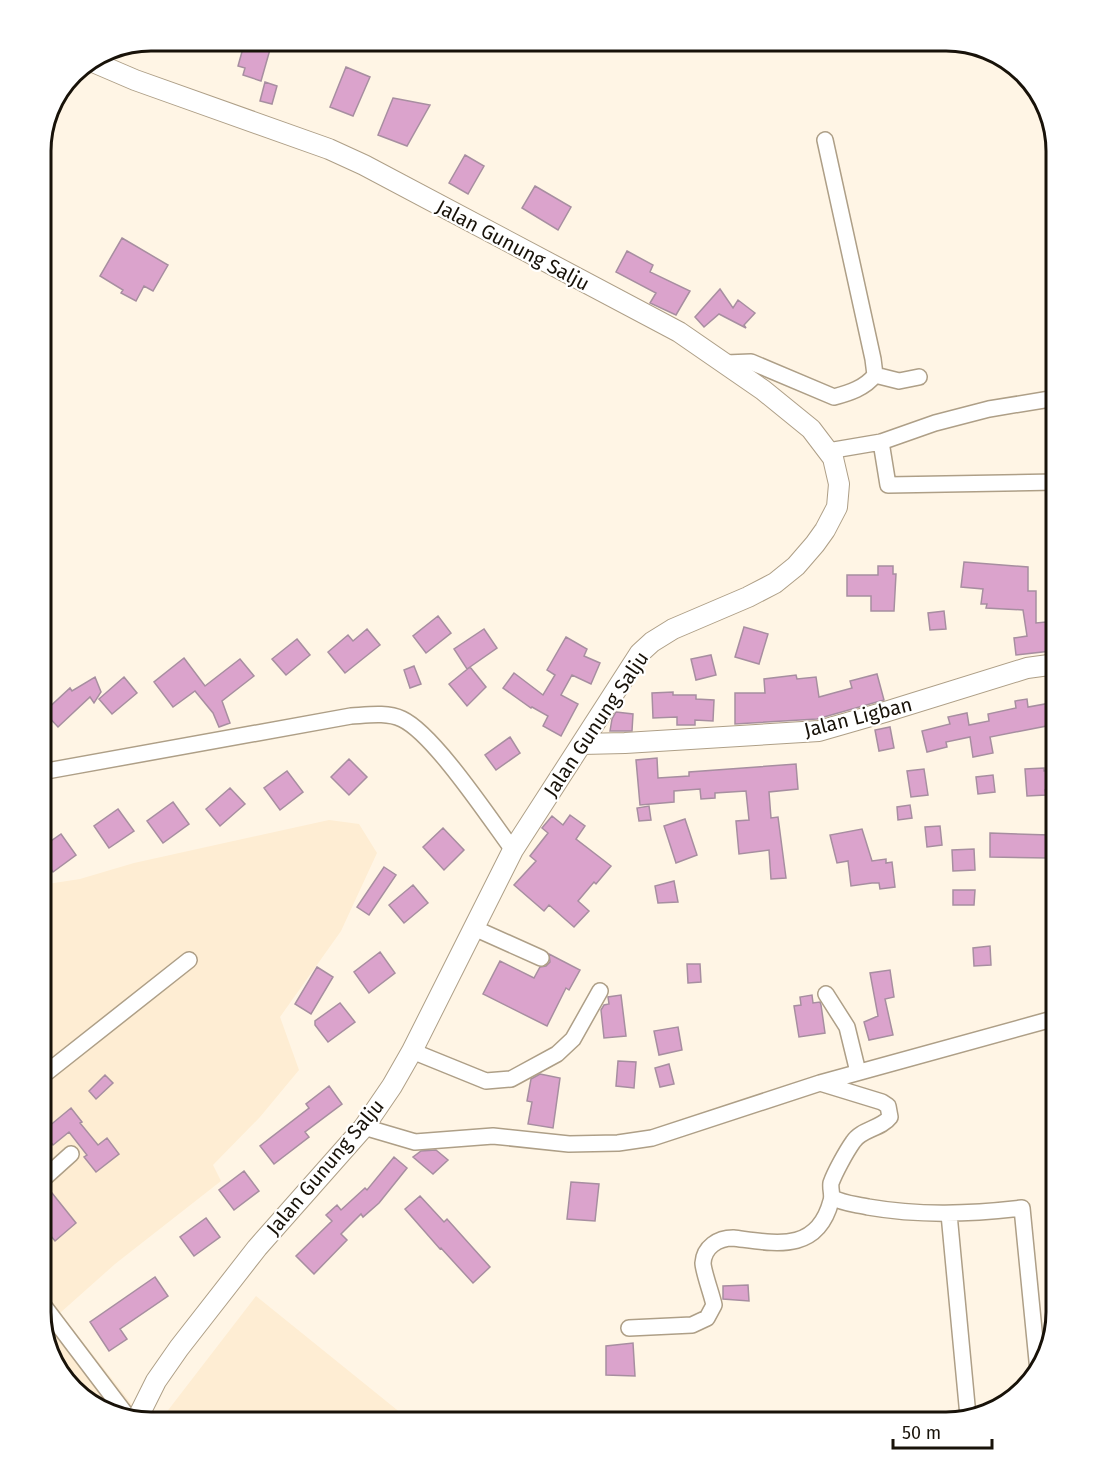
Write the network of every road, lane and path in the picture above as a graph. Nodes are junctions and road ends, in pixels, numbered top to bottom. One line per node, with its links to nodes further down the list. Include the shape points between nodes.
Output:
1 (100, 65): 3 (main road, Jalan Gunung Salju, via 329,149 658,321)
2 (825, 140): 4 (street)
3 (726, 363): 4 (street, via 751,362 834,396 861,387); 8 (main road, Jalan Gunung Salju, via 804,422)
4 (875, 375): 5 (street, via 899,381)
5 (919, 377)
6 (1046, 400): 7 (street, via 978,411)
7 (881, 442): 8 (street); 9 (street, via 888,484)
8 (828, 451): 11 (main road, Jalan Gunung Salju, via 838,477 838,500 825,530 805,556 765,590 673,629 652,642 634,662)
9 (1046, 482)
10 (1046, 665): 11 (main road, Jalan Ligban, via 819,731)
11 (582, 744): 13 (main road, Jalan Gunung Salju)
12 (51, 770): 13 (street, via 351,716 384,715 402,719 422,734)
13 (513, 850): 14 (main road, Jalan Gunung Salju)
14 (474, 928): 15 (street); 20 (main road, Jalan Gunung Salju)
15 (541, 958)
16 (189, 960): 21 (street)
17 (600, 991): 20 (street, via 573,1039 557,1054 511,1079 486,1081)
18 (826, 994): 22 (street, via 847,1027)
19 (1046, 1021): 22 (street)
20 (412, 1051): 24 (main road, Jalan Gunung Salju)
21 (51, 1068)
22 (858, 1072): 23 (street)
23 (819, 1083): 24 (street, via 636,1142 568,1144 493,1136 415,1142); 27 (street, via 875,1099 890,1111 886,1122 852,1142 831,1184)
24 (364, 1127): 36 (main road, Jalan Gunung Salju, via 213,1303 156,1381)
25 (71, 1154): 26 (street)
26 (51, 1171)
27 (832, 1197): 28 (street, via 902,1213); 31 (street, via 818,1225 800,1240 777,1244 725,1238 709,1247 703,1263 714,1305 707,1318 692,1325)
28 (949, 1215): 33 (street, via 1022,1208); 35 (street)
29 (51, 1315): 30 (street)
30 (60, 1325): 32 (street); 34 (street)
31 (629, 1328)
32 (53, 1330)
33 (1036, 1356)
34 (120, 1407)
35 (967, 1410)
36 (141, 1411)

